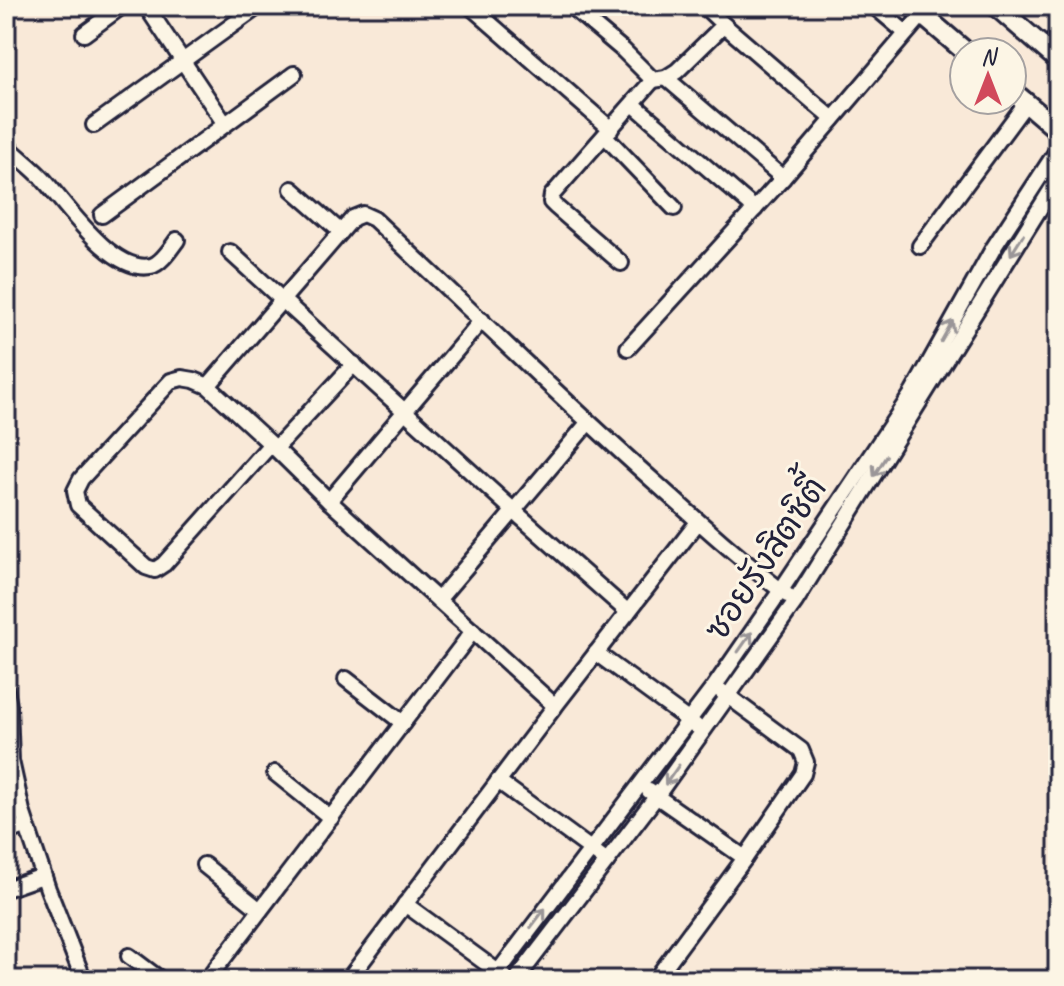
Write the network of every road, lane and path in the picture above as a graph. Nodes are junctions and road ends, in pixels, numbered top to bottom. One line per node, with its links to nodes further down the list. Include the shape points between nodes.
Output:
1 (122, 6): 12 (street)
2 (146, 6): 16 (street)
3 (470, 6): 26 (street)
4 (571, 6): 18 (street)
5 (704, 6): 10 (street)
6 (874, 6): 11 (street)
7 (996, 6): 15 (main road)
8 (256, 8): 16 (street)
9 (917, 10): 11 (street); 14 (main road)
10 (724, 25): 18 (street, via 677,71); 22 (street)
11 (906, 33): 22 (street)
12 (84, 34)
13 (1058, 35): 15 (street)
14 (948, 37)
15 (1052, 55)
16 (182, 61): 23 (street); 24 (street)
17 (294, 74): 23 (street)
18 (659, 79): 19 (street); 29 (street)
19 (633, 104): 26 (street); 33 (street)
20 (1028, 105): 25 (main road)
21 (1006, 116): 37 (street)
22 (833, 119): 29 (street)
23 (225, 124): 34 (street)
24 (94, 125)
25 (1058, 130)
26 (608, 132): 32 (street); 39 (street, via 551,202)
27 (6, 145): 36 (street, via 114,256 149,267)
28 (1058, 149): 51 (street, ซอยรังสิตซิตี้, one-way to 28, via 913,392 994,247)
29 (783, 178): 33 (street)
30 (1058, 179): 53 (street, ซอยรังสิตซิตี้, one-way to 53)
31 (292, 189): 35 (street)
32 (674, 208)
33 (755, 209): 42 (street)
34 (102, 215)
35 (341, 232): 40 (street); 41 (street, via 363,214 374,219)
36 (177, 240)
37 (920, 246)
38 (230, 252): 40 (street)
39 (621, 263)
40 (284, 299): 43 (street); 44 (street)
41 (482, 320): 45 (street); 46 (street)
42 (628, 348)
43 (354, 364): 45 (street); 47 (street)
44 (208, 386): 47 (street); 47 (street, via 182,378 171,381 81,479 75,491 78,505 103,529 155,570)
45 (405, 411): 48 (street); 49 (street)
46 (588, 423): 49 (street); 50 (street)
47 (274, 446): 48 (street)
48 (329, 501): 52 (street)
49 (514, 511): 52 (street); 54 (street)
50 (698, 522): 51 (street); 54 (street)
51 (781, 590): 53 (street); 58 (street, ซอยรังสิตซิตี้, one-way to 51)
52 (438, 600): 55 (street)
53 (795, 602): 60 (street, ซอยรังสิตซิตี้)
54 (628, 612): 56 (street)
55 (473, 631): 61 (street); 63 (street)
56 (596, 653): 61 (street); 62 (street)
57 (346, 679): 63 (street)
58 (714, 687): 60 (street); 62 (street, ซอยรังสิตซิตี้)
59 (6, 690): 65 (street)
60 (729, 696): 64 (street, ซอยรังสิตซิตี้); 74 (street, via 801,750 806,762)
61 (555, 706): 67 (street)
62 (689, 721): 64 (street); 68 (street, ซอยรังสิตซิตี้)
63 (403, 723): 70 (street)
64 (703, 731): 69 (street, ซอยรังสิตซิตี้, one-way to 69)
65 (8, 746): 71 (street)
66 (275, 773): 70 (street)
67 (498, 781): 73 (street); 79 (street)
68 (640, 784): 69 (street); 73 (street, ซอยรังสิตซิตี้)
69 (656, 797): 74 (street); 75 (street, ซอยรังสิตซิตี้)
70 (331, 818): 80 (street)
71 (26, 826): 72 (street); 77 (street)
72 (6, 832)
73 (590, 848): 75 (street); 83 (street, ซอยรังสิตซิตี้, one-way to 73)
74 (745, 858): 87 (street)
75 (607, 861): 83 (street, ซอยรังสิตซิตี้)
76 (204, 865): 80 (street)
77 (43, 876): 78 (street); 82 (street)
78 (6, 889)
79 (405, 904): 83 (street); 86 (street)
80 (260, 910): 85 (street)
81 (129, 956): 84 (street)
82 (83, 978)
83 (510, 978)
84 (161, 980)
85 (207, 980)
86 (348, 980)
87 (655, 980)

